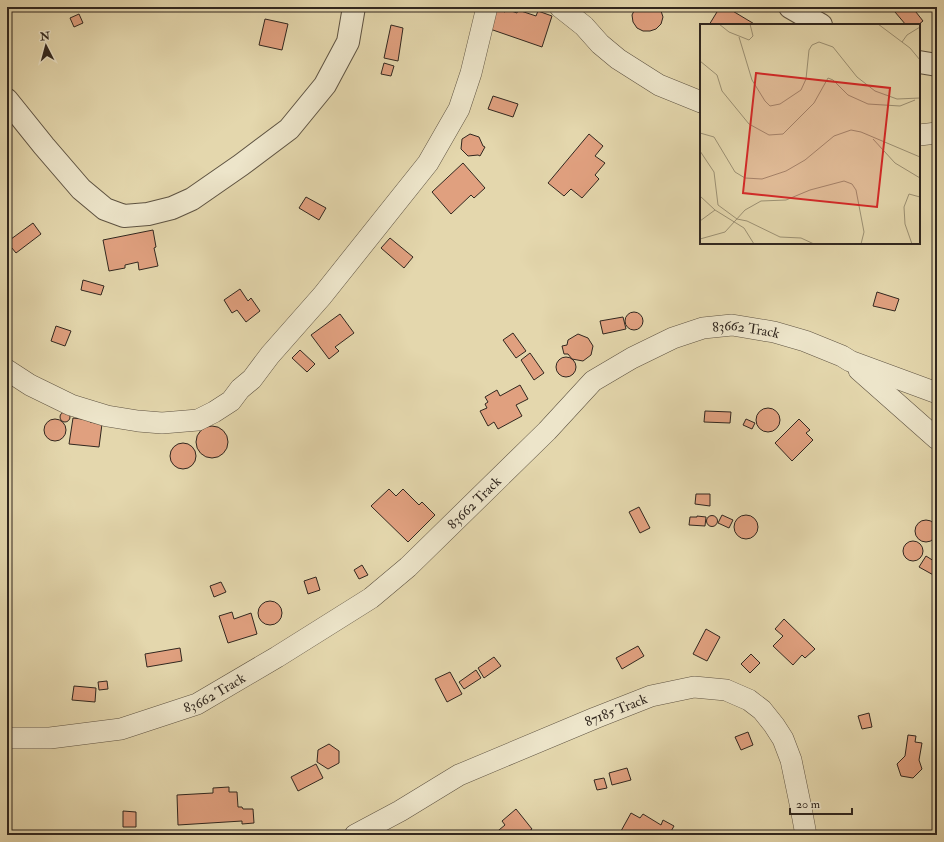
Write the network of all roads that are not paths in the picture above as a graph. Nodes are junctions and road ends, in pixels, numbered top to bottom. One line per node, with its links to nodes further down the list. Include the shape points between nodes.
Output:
1 (354, 7): 8 (street, via 348,42 325,85 289,129 192,199 172,208 124,216 105,209 81,189)
2 (487, 7): 13 (street, via 472,73 459,109 428,163 322,296 231,401 198,420 162,423 138,421 107,416 72,405 30,386)
3 (560, 7): 9 (street, via 618,59 658,85)
4 (790, 7): 5 (street)
5 (820, 24)
6 (920, 62): 7 (street)
7 (937, 65)
8 (7, 100)
9 (700, 102)
10 (937, 133): 11 (street)
11 (920, 135)
12 (850, 361): 14 (street, 83662 Track); 15 (street); 16 (street, 83662 Track, via 806,341 774,332 732,325 703,328 673,338 592,381 547,431 408,566 371,598 277,657 197,704 122,729 50,738)
13 (7, 370)
14 (937, 393)
15 (937, 439)
16 (7, 738)
17 (355, 835): 18 (street, 87185 Track, via 400,811 459,774 651,696 694,687 726,690 749,700 762,710 774,725 783,739 790,760)
18 (806, 835)

